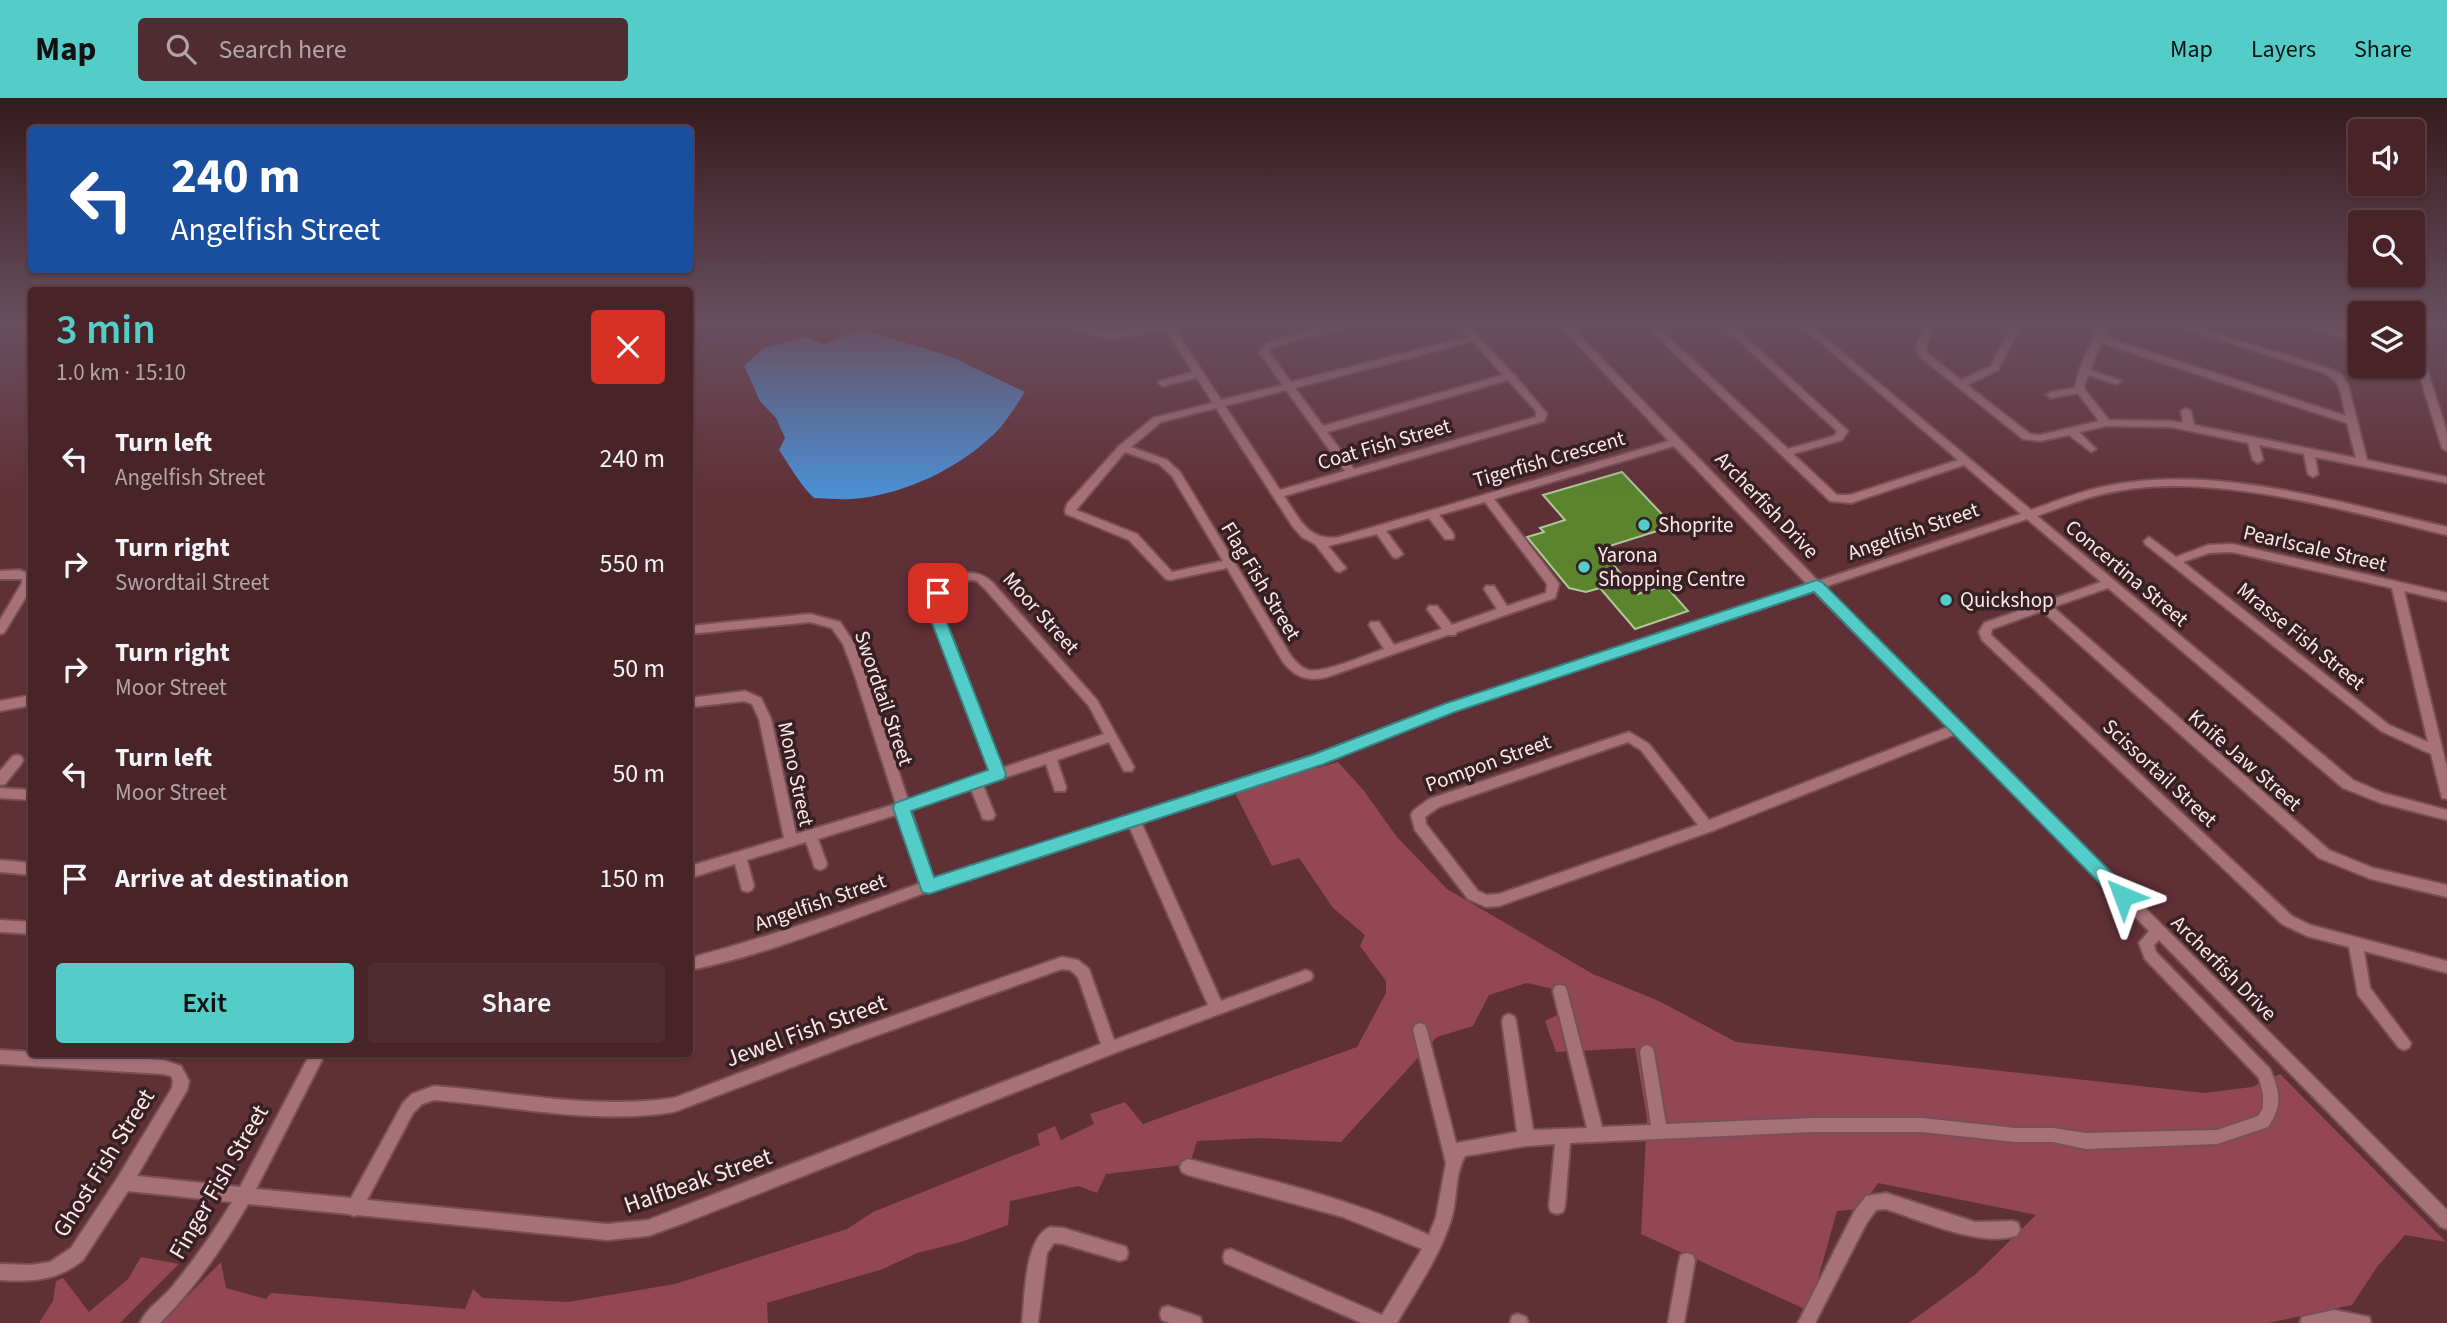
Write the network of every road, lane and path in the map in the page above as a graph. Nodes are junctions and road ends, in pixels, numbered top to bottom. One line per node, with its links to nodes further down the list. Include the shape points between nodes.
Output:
1 (1174, 380): 17 (street)
2 (1203, 380): 22 (street)
3 (1285, 380): 19 (street)
4 (1312, 380): 19 (street)
5 (1496, 380): 27 (street)
6 (1514, 380): 39 (street, Coat Fish Street, via 1541,412 1540,419)
7 (1616, 380): 30 (street, Archerfish Drive)
8 (1708, 380): 35 (street)
9 (1787, 380): 35 (street, via 1843,431 1838,438)
10 (1869, 380): 37 (street, Concertina Street)
11 (1955, 380): 18 (street)
12 (1968, 380): 18 (street)
13 (2081, 380): 20 (street)
14 (2226, 380): 24 (street)
15 (2339, 380): 24 (street)
16 (2425, 380): 31 (street)
17 (1163, 383)
18 (1960, 384): 28 (street, via 2022,435 2040,438)
19 (1289, 386): 22 (street); 27 (street)
20 (2080, 390): 21 (street); 25 (street)
21 (2051, 395)
22 (1220, 405): 32 (street, via 1157,420); 42 (street)
23 (2186, 411): 26 (street)
24 (2352, 421): 38 (street)
25 (2106, 423): 26 (street); 28 (street)
26 (2189, 427): 29 (street)
27 (1321, 430): 39 (street)
28 (2070, 430): 33 (street)
29 (2252, 439): 34 (street); 36 (street)
30 (1676, 442): 43 (street, Tigerfish Crescent); 57 (street, Archerfish Drive)
31 (2447, 448)
32 (1123, 449): 53 (street, Flag Fish Street, via 1171,469); 53 (street, via 1072,505 1072,513 1133,537 1171,576)
33 (2091, 449)
34 (2309, 451): 38 (street); 40 (street)
35 (1786, 453): 37 (street, via 1829,495 1842,500)
36 (2258, 460)
37 (1966, 461): 45 (street, Concertina Street)
38 (2362, 462): 41 (street)
39 (1352, 474): 42 (street, Coat Fish Street)
40 (2313, 474)
41 (2447, 480)
42 (1278, 494): 50 (street, via 1303,532)
43 (1487, 497): 44 (street, Tigerfish Crescent); 63 (street, Flag Fish Street, via 1554,588 1545,599)
44 (1431, 513): 46 (street, Tigerfish Crescent); 48 (street)
45 (2027, 514): 47 (street, Angelfish Street, via 2103,490 2182,482 2250,489); 56 (street, Concertina Street); 57 (street, Angelfish Street)
46 (1379, 529): 50 (street, Tigerfish Crescent); 51 (street)
47 (2447, 531)
48 (1449, 536)
49 (2149, 541): 52 (street, Mrasse Fish Street)
50 (1320, 543): 54 (street)
51 (1397, 554)
52 (2175, 561): 58 (street, Pearlscale Street, via 2208,549 2232,548); 74 (street, Mrasse Fish Street, via 2385,728)
53 (1227, 564): 68 (street, Flag Fish Street, via 1300,673 1322,675)
54 (1340, 568)
55 (0, 575): 65 (street, via 19,574 28,580)
56 (2109, 583): 61 (street, Scissortail Street); 87 (street, Concertina Street, via 2348,784)
57 (1817, 586): 72 (street, Archerfish Drive); 88 (street, Angelfish Street)
58 (2398, 586): 60 (street, Pearlscale Street); 74 (street)
59 (1490, 589): 63 (street)
60 (2447, 597)
61 (2045, 607): 99 (street, Knife Jaw Street, via 2324,854 2371,873); 103 (street, Scissortail Street, via 1989,626 1986,637 2287,920)
62 (1433, 609): 67 (street)
63 (1506, 612): 67 (street, Flag Fish Street)
64 (1375, 625): 68 (street)
65 (1, 626)
66 (693, 630): 85 (street, Swordtail Street, via 810,618 836,625 860,673)
67 (1451, 632): 68 (street, Flag Fish Street)
68 (1392, 651)
69 (28, 700): 71 (street)
70 (693, 702): 91 (street, Mono Street, via 745,696 758,701)
71 (0, 706)
72 (1959, 728): 89 (street, Pompon Street); 102 (street, Archerfish Drive)
73 (1112, 736): 75 (street); 77 (street, Moor Street); 78 (street, Moor Street, via 1093,703 985,582 975,576 961,578 938,593 933,604)
74 (2436, 751): 83 (street)
75 (1050, 757): 78 (street); 81 (street)
76 (17, 760): 79 (street)
77 (1128, 767)
78 (998, 774): 80 (street)
79 (0, 780)
80 (975, 782): 85 (street); 86 (street)
81 (1060, 787)
82 (0, 793): 84 (street)
83 (2447, 794)
84 (28, 795)
85 (901, 808): 90 (street); 98 (street, Swordtail Street)
86 (988, 814)
87 (2447, 815)
88 (1133, 819): 98 (street, Angelfish Street); 108 (street)
89 (1707, 827): 89 (street, Pompon Street, via 1486,901 1468,889 1420,826 1418,815 1434,803 1629,737 1645,747)
90 (810, 835): 91 (street); 93 (street)
91 (791, 842): 92 (street)
92 (740, 859): 95 (street); 97 (street)
93 (820, 864)
94 (0, 866): 96 (street)
95 (693, 868)
96 (28, 869)
97 (747, 886)
98 (929, 886): 104 (street, Angelfish Street)
99 (2447, 891)
100 (0, 926): 101 (street)
101 (28, 928)
102 (2158, 932): 116 (street, via 2146,943 2150,955 2265,1074 2271,1110 2263,1122 2217,1137 2100,1141 1922,1125); 126 (street, Archerfish Drive)
103 (2355, 942): 105 (street, Scissortail Street); 111 (street, via 2363,990)
104 (693, 963)
105 (2447, 967)
106 (1306, 976): 108 (street, Halfbeak Street)
107 (1560, 991): 117 (street)
108 (1216, 1007): 112 (street, Halfbeak Street)
109 (1509, 1021): 119 (street)
110 (1419, 1030): 120 (street)
111 (2404, 1043)
112 (1110, 1048): 125 (street, Halfbeak Street, via 648,1228 607,1232); 125 (street, Jewel Fish Street, via 1084,973 1073,964 1062,963 657,1109 613,1110 434,1093 408,1108)
113 (1647, 1052): 116 (street)
114 (0, 1057): 122 (street, Ghost Fish Street, via 145,1064 176,1071 179,1090)
115 (316, 1057): 123 (street, Finger Fish Street)
116 (1660, 1133): 117 (street)
117 (1596, 1134): 118 (street)
118 (1563, 1136): 119 (street); 124 (street)
119 (1527, 1138): 120 (street, via 1460,1149)
120 (1452, 1160): 128 (street, via 1444,1219)
121 (1188, 1167): 128 (street, via 1349,1209)
122 (124, 1183): 123 (street, Halfbeak Street); 132 (street, Ghost Fish Street, via 67,1264 43,1273)
123 (243, 1196): 125 (street, Halfbeak Street); 134 (street, Finger Fish Street, via 185,1285)
124 (1557, 1206)
125 (354, 1208)
126 (2447, 1221)
127 (2012, 1229): 140 (street, via 1975,1230 1886,1201 1872,1202)
128 (1432, 1245): 138 (street)
129 (1120, 1253): 135 (street, via 1050,1236 1039,1250)
130 (1231, 1257): 137 (street)
131 (1687, 1261): 139 (street)
132 (0, 1272)
133 (1168, 1314): 136 (street)
134 (148, 1323)
135 (1030, 1323)
136 (1194, 1323)
137 (1381, 1323)
138 (1387, 1323)
139 (1676, 1323)
140 (1806, 1323)
141 (2308, 1323): 142 (street, via 2334,1318)
142 (2363, 1323)

